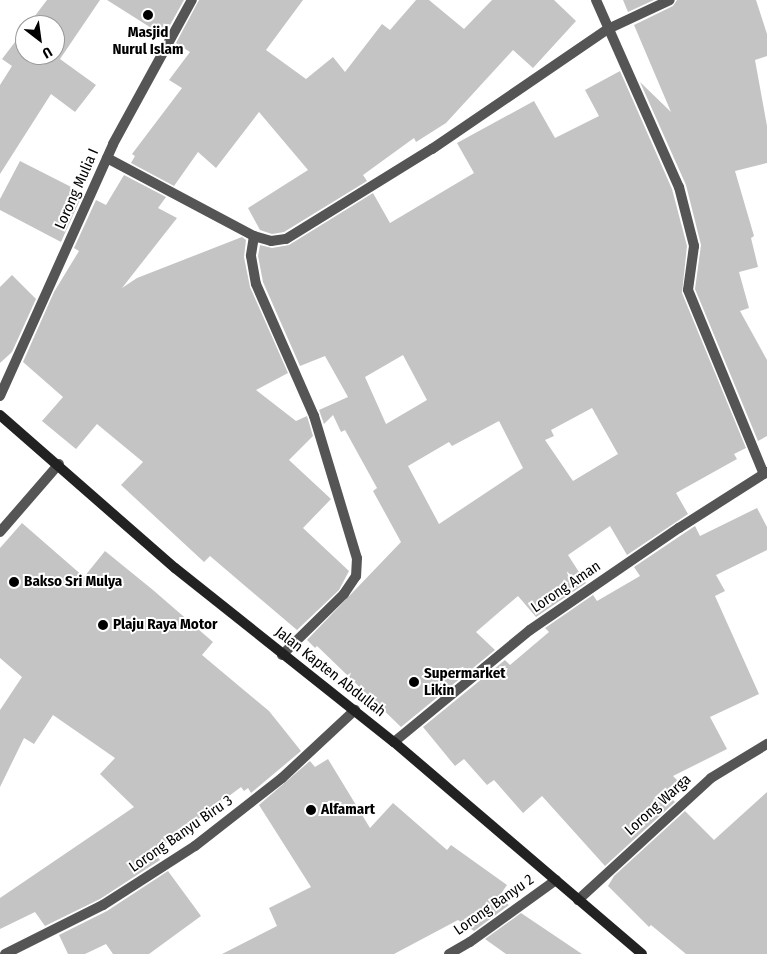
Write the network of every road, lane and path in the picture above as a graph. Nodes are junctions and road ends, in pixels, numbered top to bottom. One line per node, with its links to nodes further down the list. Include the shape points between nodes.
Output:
1 (192, 0): 5 (street, Lorong Mulia I)
2 (596, 0): 4 (street)
3 (670, 0): 4 (street)
4 (608, 29): 6 (street, via 432,149 286,239 271,241); 10 (street, via 679,186 694,246 688,290)
5 (107, 158): 6 (street); 7 (street, Lorong Mulia I)
6 (254, 236): 12 (street, via 251,256 256,284 314,416 357,558 356,576 344,594)
7 (0, 396)
8 (0, 415): 9 (main road, Jalan Kapten Abdullah)
9 (59, 464): 11 (street); 12 (main road, Jalan Kapten Abdullah, via 175,568)
10 (765, 473): 14 (street, Lorong Aman, via 530,630)
11 (0, 532)
12 (282, 654): 13 (main road, Jalan Kapten Abdullah)
13 (356, 710): 14 (main road, Jalan Kapten Abdullah); 18 (street, Lorong Banyu Biru 3, via 282,778 195,846 103,905)
14 (394, 742): 16 (main road, Jalan Kapten Abdullah)
15 (767, 744): 17 (street, Lorong Warga, via 711,778)
16 (556, 880): 17 (main road, Jalan Kapten Abdullah); 19 (street, Lorong Banyu 2)
17 (578, 900): 20 (main road, Jalan Kapten Abdullah)
18 (5, 954)
19 (449, 954)
20 (642, 954)

